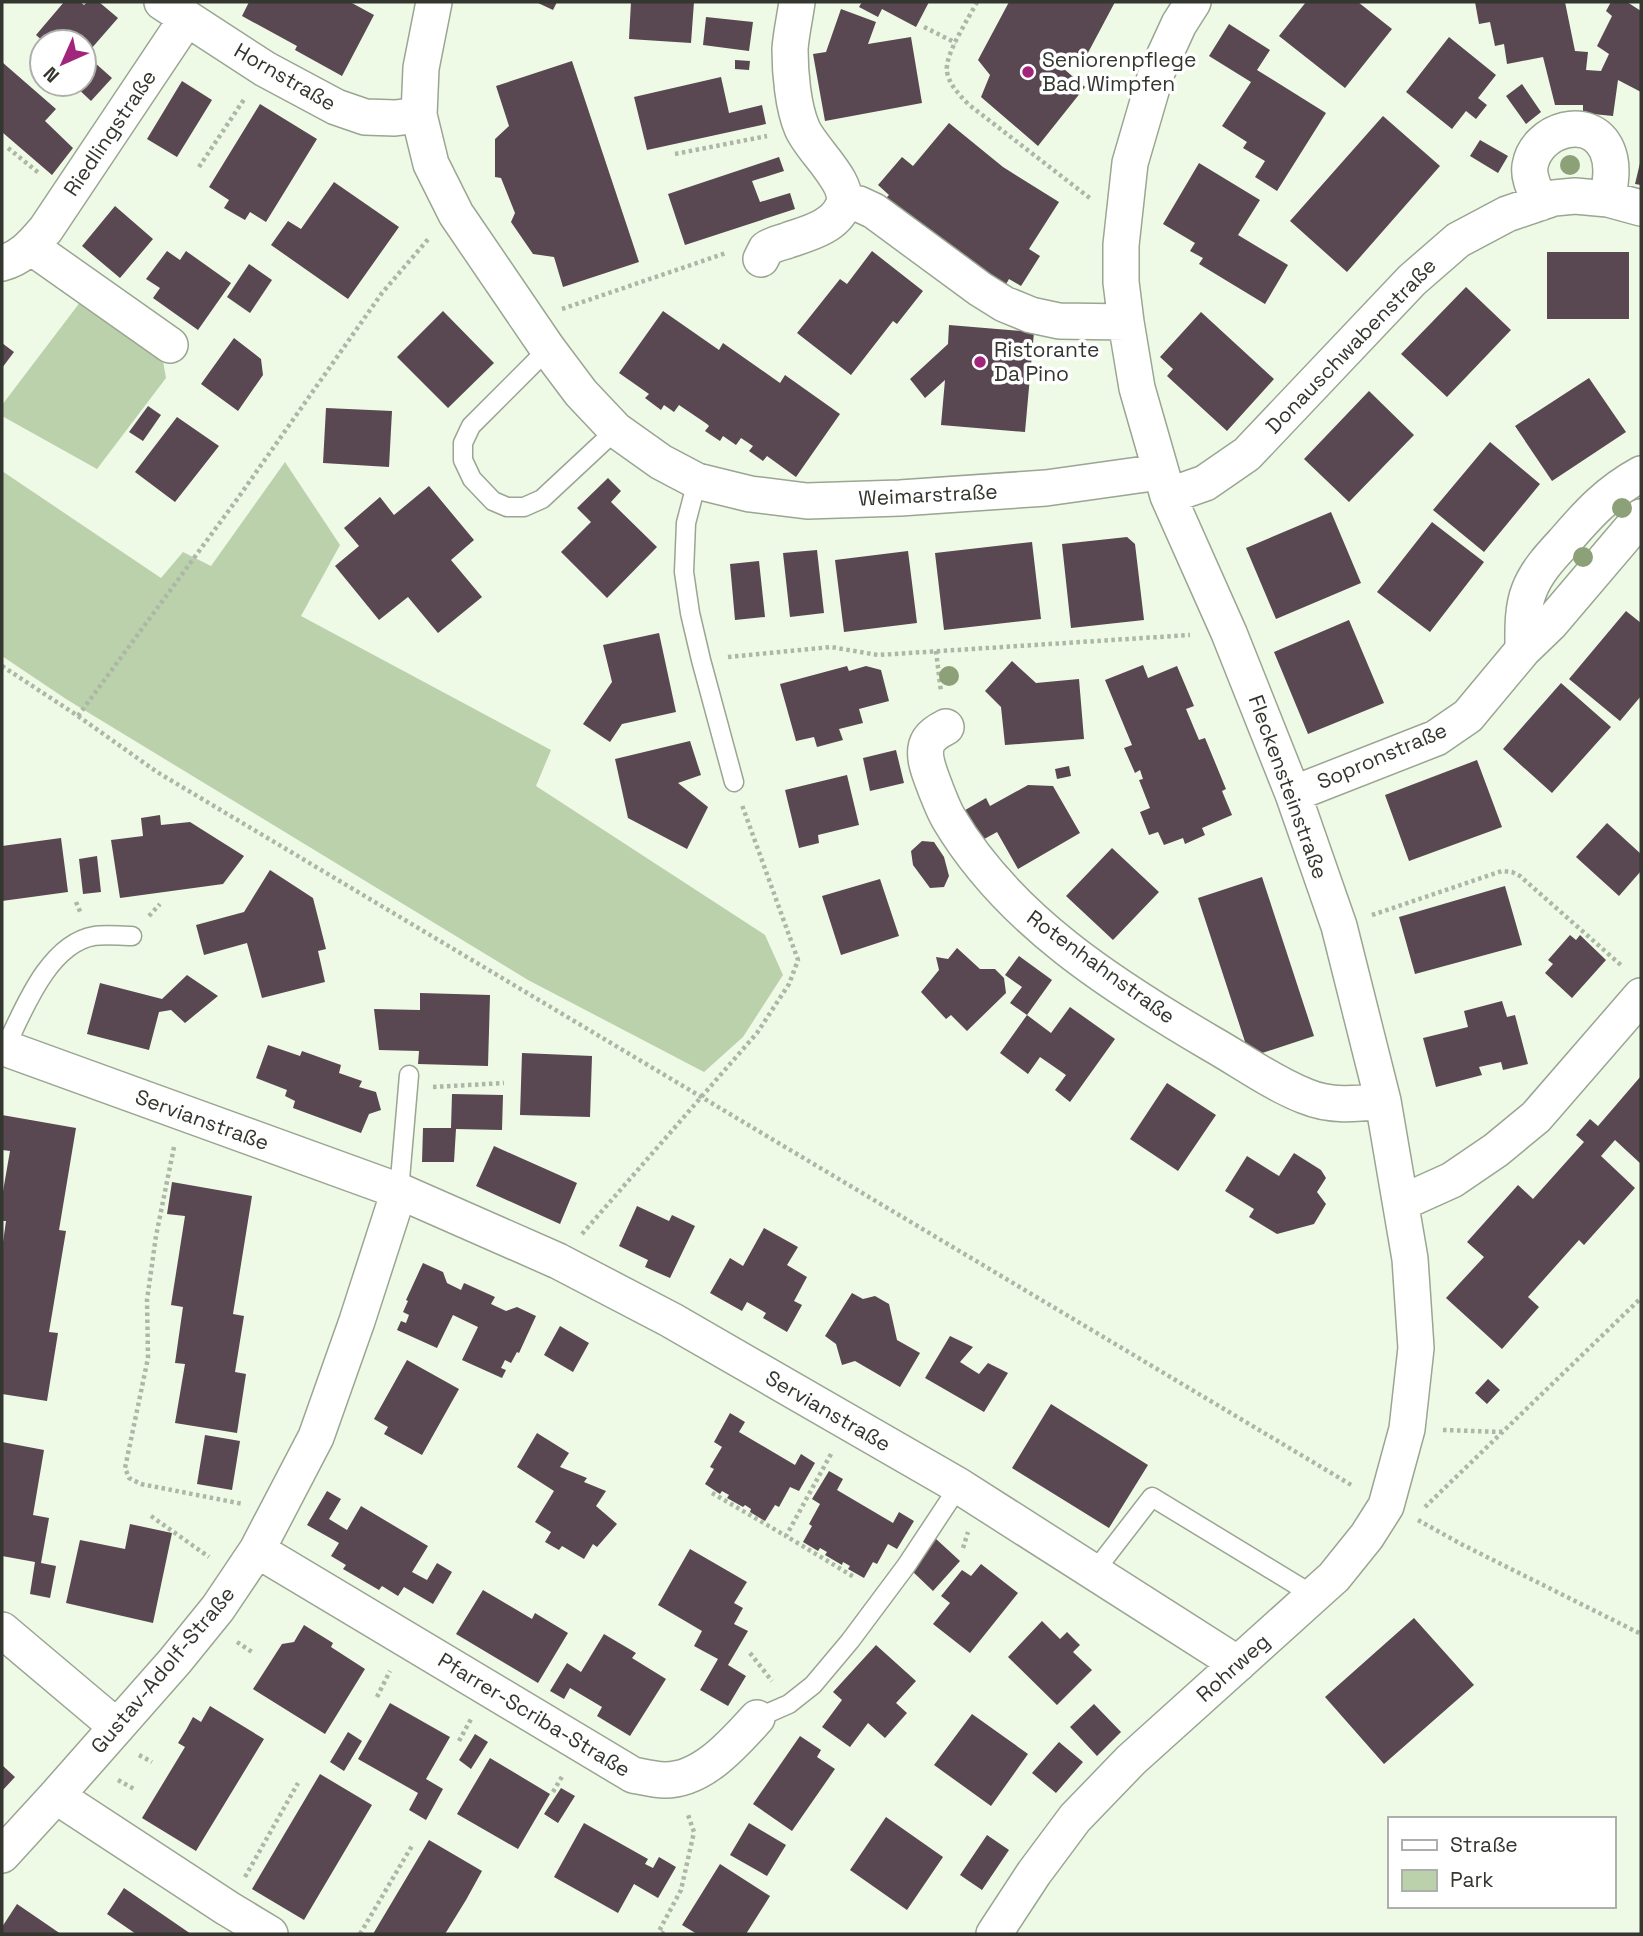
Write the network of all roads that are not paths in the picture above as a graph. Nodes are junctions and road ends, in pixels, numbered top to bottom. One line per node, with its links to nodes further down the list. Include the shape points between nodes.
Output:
1 (434, 2): 5 (street, Weimarstraße, via 421,68)
2 (797, 2): 7 (street, via 790,49 795,105 802,128 844,190)
3 (1193, 2): 12 (street, Fleckensteinstraße, via 1156,74 1130,163 1121,245)
4 (175, 10): 5 (street, Hornstraße, via 265,69 336,107 365,117); 10 (street, Riedlingstraße, via 46,229)
5 (419, 115): 13 (street, Weimarstraße, via 431,164 456,214)
6 (1608, 199): 8 (street, Donauschwabenstraße, via 1575,196); 8 (street, via 1611,165 1606,148 1596,136 1581,129 1562,130 1546,138 1535,152 1530,169); 9 (street, Donauschwabenstraße)
7 (844, 203): 11 (street, via 820,229 774,245); 12 (street, via 874,211 1004,304 1059,321)
8 (1540, 203): 18 (street, Donauschwabenstraße, via 1507,214 1458,240 1412,280 1247,454 1205,482)
9 (1641, 208)
10 (16, 255): 14 (street, Riedlingstraße)
11 (761, 258)
12 (1126, 322): 18 (street, Fleckensteinstraße, via 1137,388)
13 (538, 335): 15 (street, Weimarstraße, via 581,393); 15 (lane, via 463,443 463,460 472,479 493,501 524,507 542,499)
14 (170, 345)
15 (616, 430): 17 (street, Weimarstraße)
16 (1641, 474): 20 (street, via 1595,506 1542,565 1529,590)
17 (697, 481): 18 (street, Weimarstraße, via 807,501); 22 (lane, via 686,523 684,572 701,660)
18 (1164, 484): 23 (street, Fleckensteinstraße, via 1230,633)
19 (1641, 517): 20 (street, Sopronstraße)
20 (1523, 650): 23 (street, Sopronstraße, via 1468,716 1436,738)
21 (946, 727): 28 (street, Rotenhahnstraße, via 931,737 926,757 948,818 984,871 1028,917 1170,1019 1304,1096 1347,1105)
22 (734, 782)
23 (1293, 794): 28 (street, Fleckensteinstraße, via 1339,926)
24 (132, 936): 26 (lane, Servianstraße, via 94,936 74,944 36,986)
25 (1636, 985): 30 (street, via 1536,1117 1452,1180)
26 (4, 1047): 29 (street, Servianstraße)
27 (408, 1081): 29 (lane)
28 (1383, 1101): 30 (street, Fleckensteinstraße)
29 (399, 1191): 31 (street, Servianstraße, via 558,1261); 32 (street, Gustav-Adolf-Straße, via 316,1437)
30 (1401, 1203): 34 (street, Fleckensteinstraße, via 1416,1348 1400,1512 1367,1536)
31 (959, 1486): 33 (street, Servianstraße); 37 (lane, Pfarrer-Scriba-Straße, via 906,1566 813,1685 789,1704)
32 (247, 1564): 37 (street, Pfarrer-Scriba-Straße, via 633,1775 666,1780 692,1774 727,1751); 38 (street, Gustav-Adolf-Straße, via 218,1608)
33 (1094, 1572): 34 (lane, via 1152,1497); 36 (street, Servianstraße)
34 (1324, 1586): 36 (street, Rohrweg)
35 (2, 1630): 38 (street)
36 (1238, 1664): 42 (street, Rohrweg, via 1131,1760 1075,1818)
37 (757, 1718)
38 (117, 1727): 39 (street, Gustav-Adolf-Straße)
39 (56, 1796): 40 (street, Gustav-Adolf-Straße); 41 (street)
40 (2, 1855)
41 (270, 1934)
42 (994, 1934)

